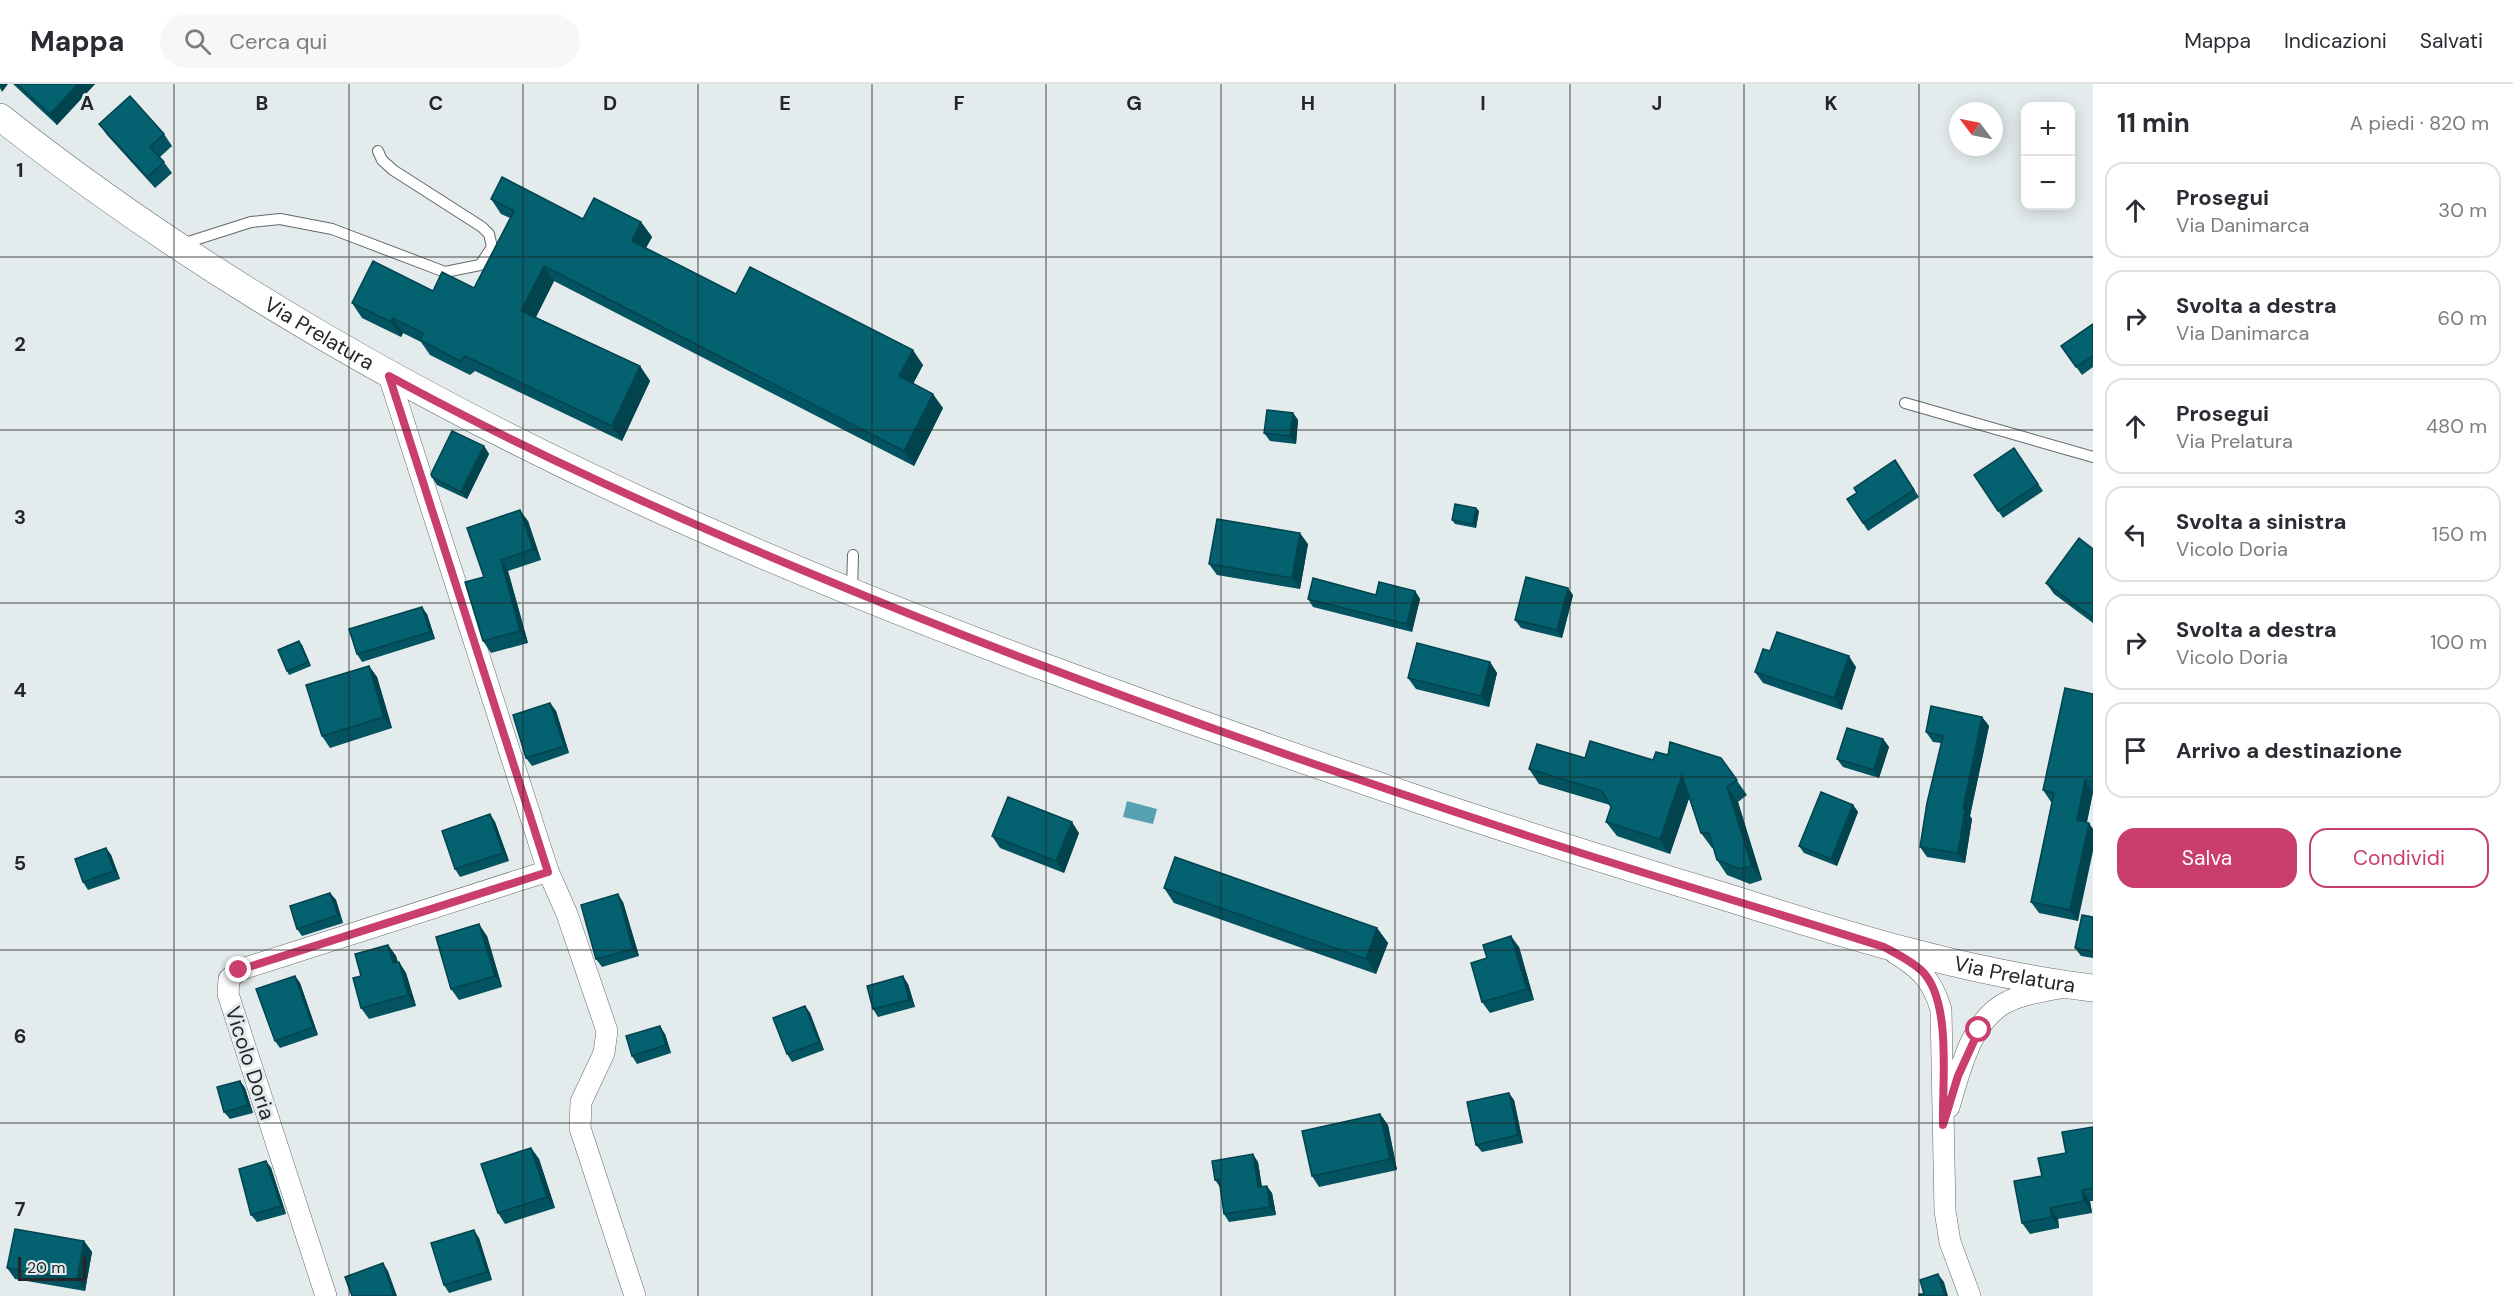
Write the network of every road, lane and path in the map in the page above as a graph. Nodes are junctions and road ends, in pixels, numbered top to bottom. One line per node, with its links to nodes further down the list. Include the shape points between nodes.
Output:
1 (0, 117): 3 (street, Via Prelatura)
2 (378, 151): 3 (lane, via 393,170 482,227 492,247 486,260 473,268 445,272 332,229 290,220 251,222)
3 (176, 246): 4 (street, Via Prelatura)
4 (389, 376): 8 (street, Via Prelatura, via 605,485); 9 (street)
5 (1905, 403): 6 (lane)
6 (2093, 457)
7 (853, 555): 8 (lane)
8 (852, 591): 10 (street, Via Prelatura, via 1165,713 1509,830)
9 (548, 872): 13 (street, Vicolo Doria, via 239,970 229,980 228,994); 14 (street, via 567,914 607,1031 604,1053 581,1102 580,1128)
10 (1884, 947): 11 (street, Via Prelatura); 12 (street, via 1922,971 1938,998)
11 (2083, 986): 12 (street, via 2017,998 1992,1013 1971,1044)
12 (1943, 1125): 15 (street, via 1948,1232)
13 (326, 1296)
14 (635, 1296)
15 (1970, 1296)

